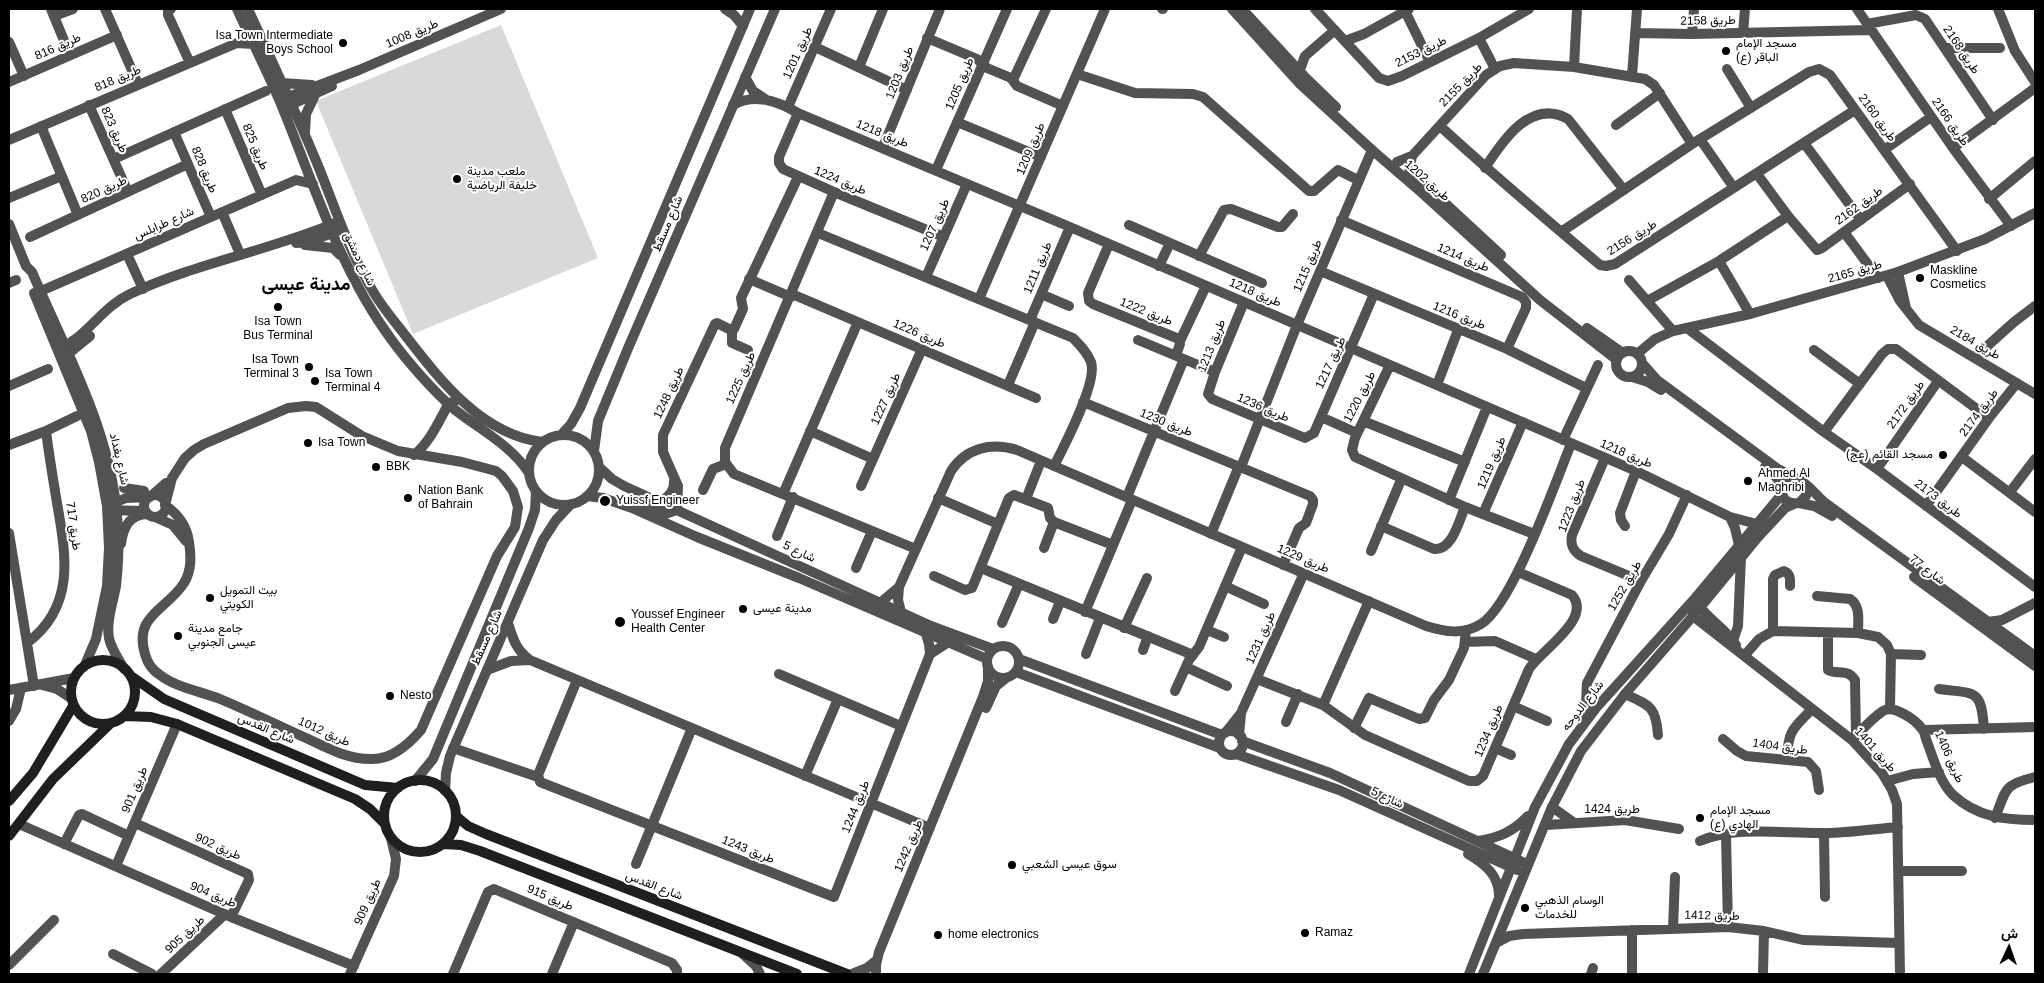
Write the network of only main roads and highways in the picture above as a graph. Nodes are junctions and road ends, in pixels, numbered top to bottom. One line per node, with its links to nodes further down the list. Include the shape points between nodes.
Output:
1 (128, 673): 2 (main road, via 118,664 101,660 85,665 74,678 70,691); 3 (main road, via 135,693); 5 (main road, شارع القدس, via 164,699 365,785)
2 (72, 702): 4 (main road, via 88,721); 6 (main road, via 33,773)
3 (125, 716): 4 (main road); 8 (main road, via 152,717 176,724 355,799)
4 (110, 724): 9 (main road, via 52,779)
5 (398, 788): 7 (main road, via 416,781 431,783 445,791 453,802); 8 (main road, via 385,808)
6 (9, 801)
7 (456, 816): 10 (main road, via 450,836); 12 (main road, شارع القدس, via 486,834)
8 (385, 824): 10 (main road, via 391,838 407,850 426,852)
9 (9, 836)
10 (443, 844): 11 (main road, via 480,851)
11 (798, 974)
12 (847, 974)

